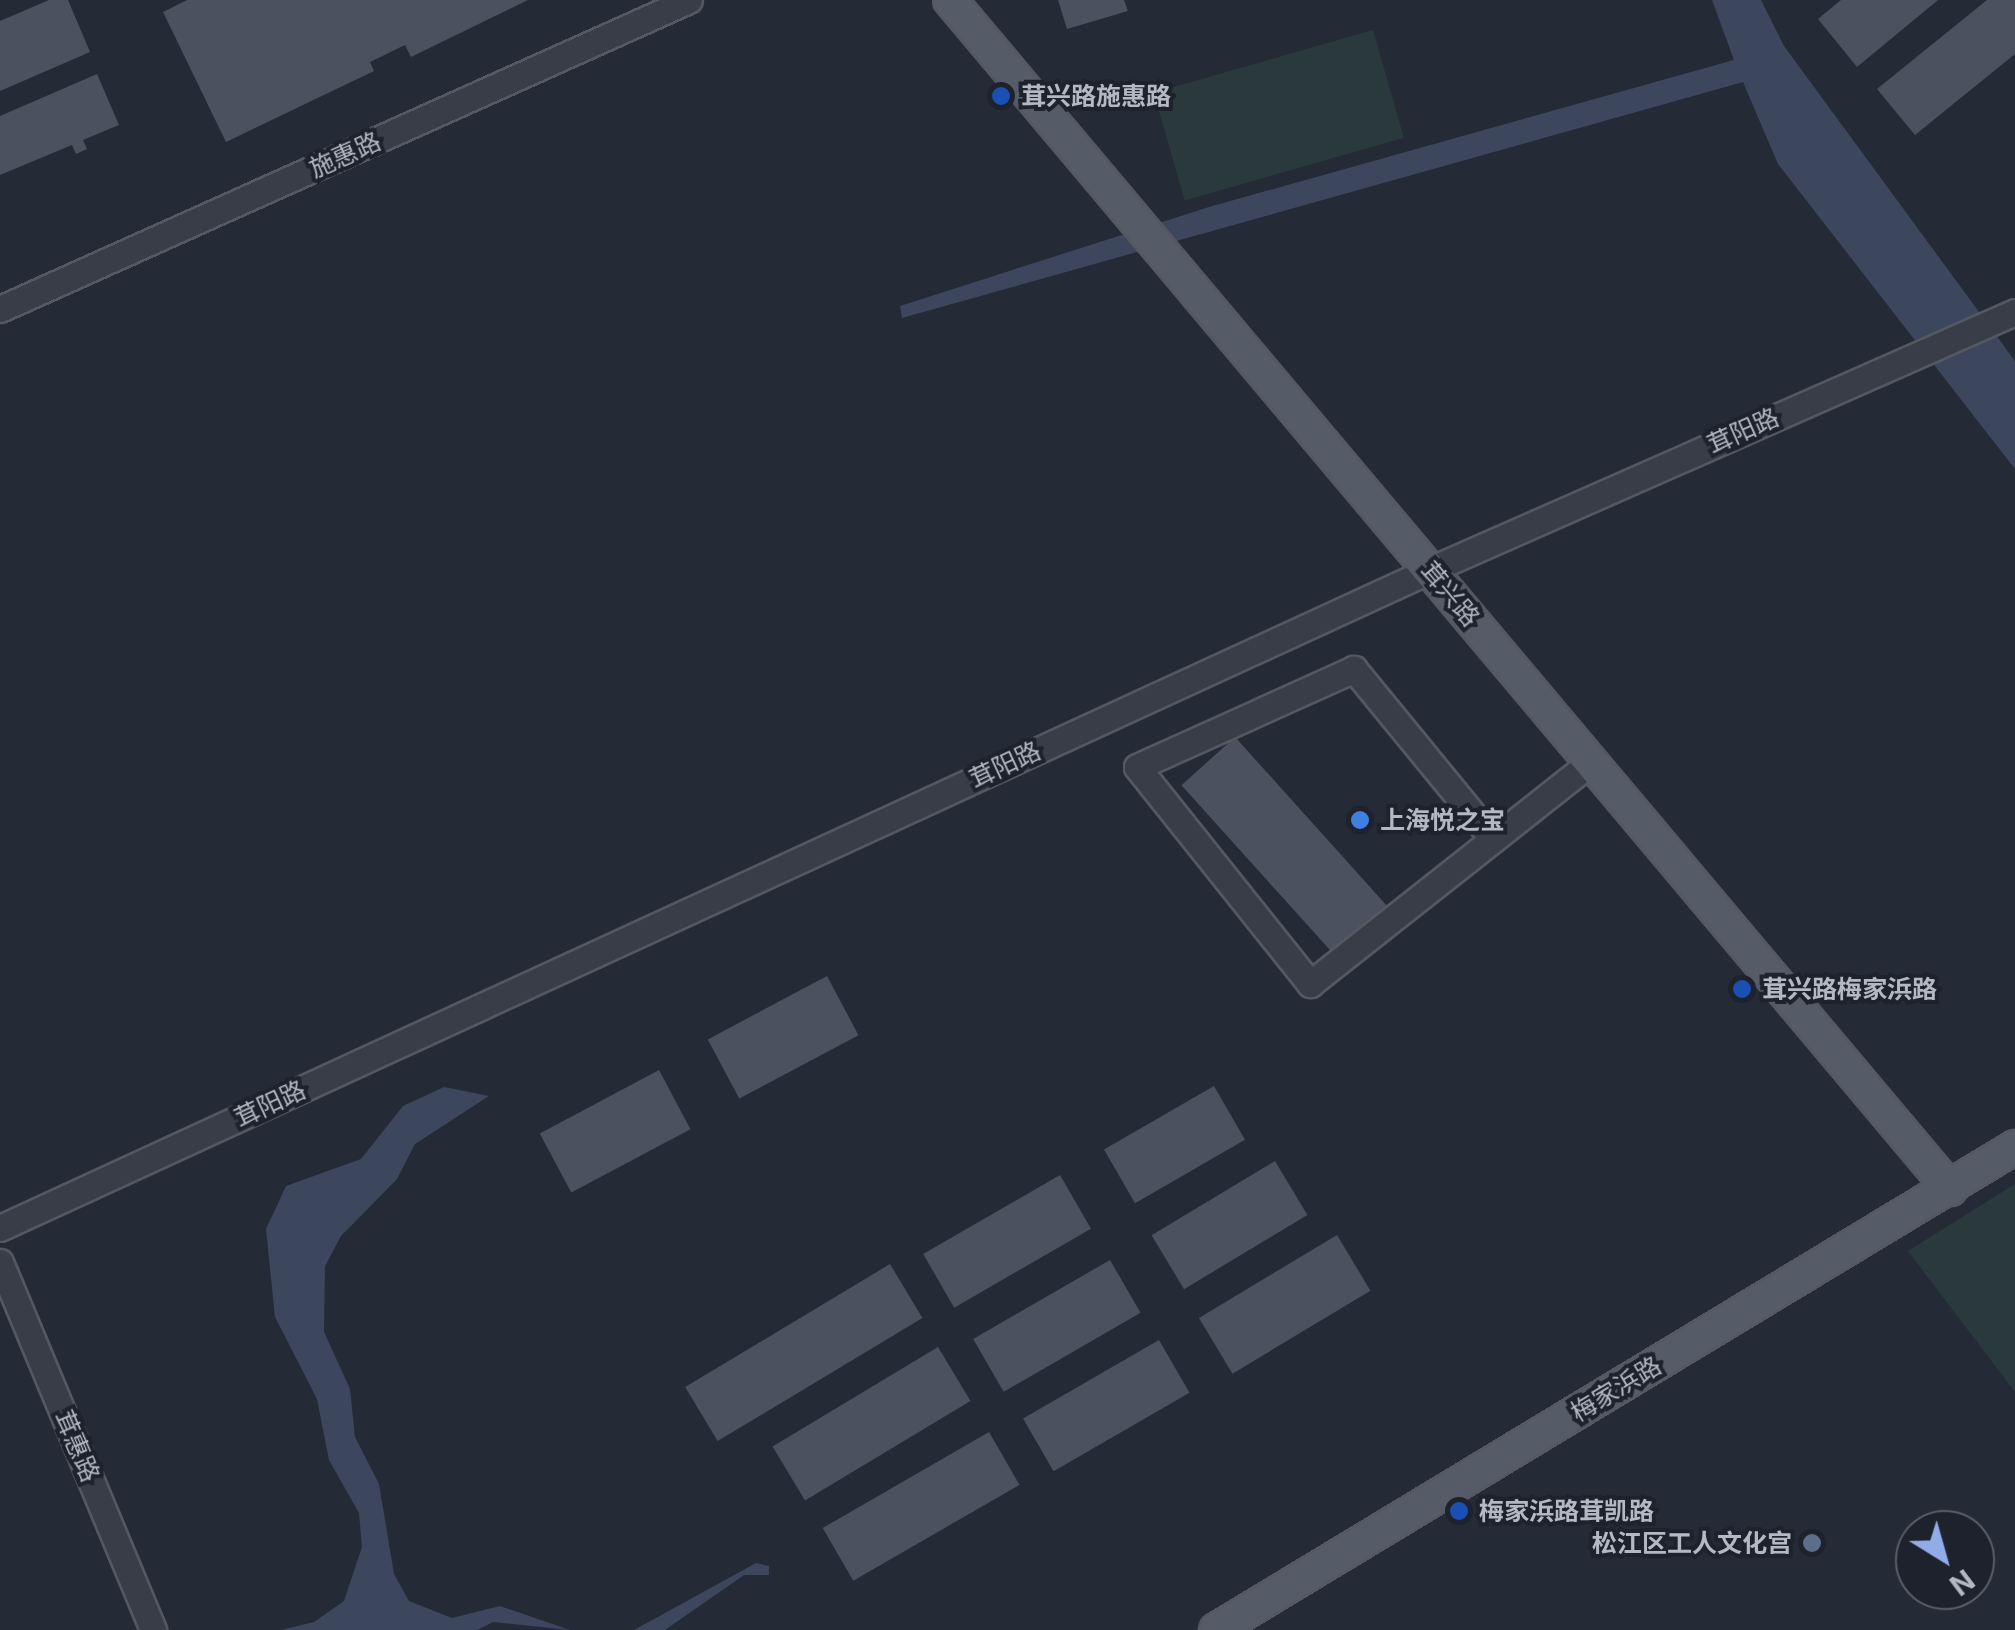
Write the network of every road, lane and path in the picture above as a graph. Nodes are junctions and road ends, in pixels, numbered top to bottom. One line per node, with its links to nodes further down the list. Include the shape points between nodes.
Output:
1 (689, 0): 3 (street, 施惠路)
2 (950, 0): 5 (main road, 茸兴路)
3 (0, 309)
4 (2005, 316): 5 (street, 茸阳路)
5 (1430, 570): 6 (main road, 茸兴路); 10 (street, 茸阳路)
6 (1591, 762): 7 (street); 9 (main road, 茸兴路)
7 (1492, 840): 7 (street, via 1310,984 1138,767 1354,669)
8 (2015, 1147): 9 (main road, 梅家浜路)
9 (1950, 1188): 13 (main road, 梅家浜路)
10 (0, 1228)
11 (0, 1262): 12 (street, 茸惠路)
12 (153, 1630)
13 (1216, 1630)

